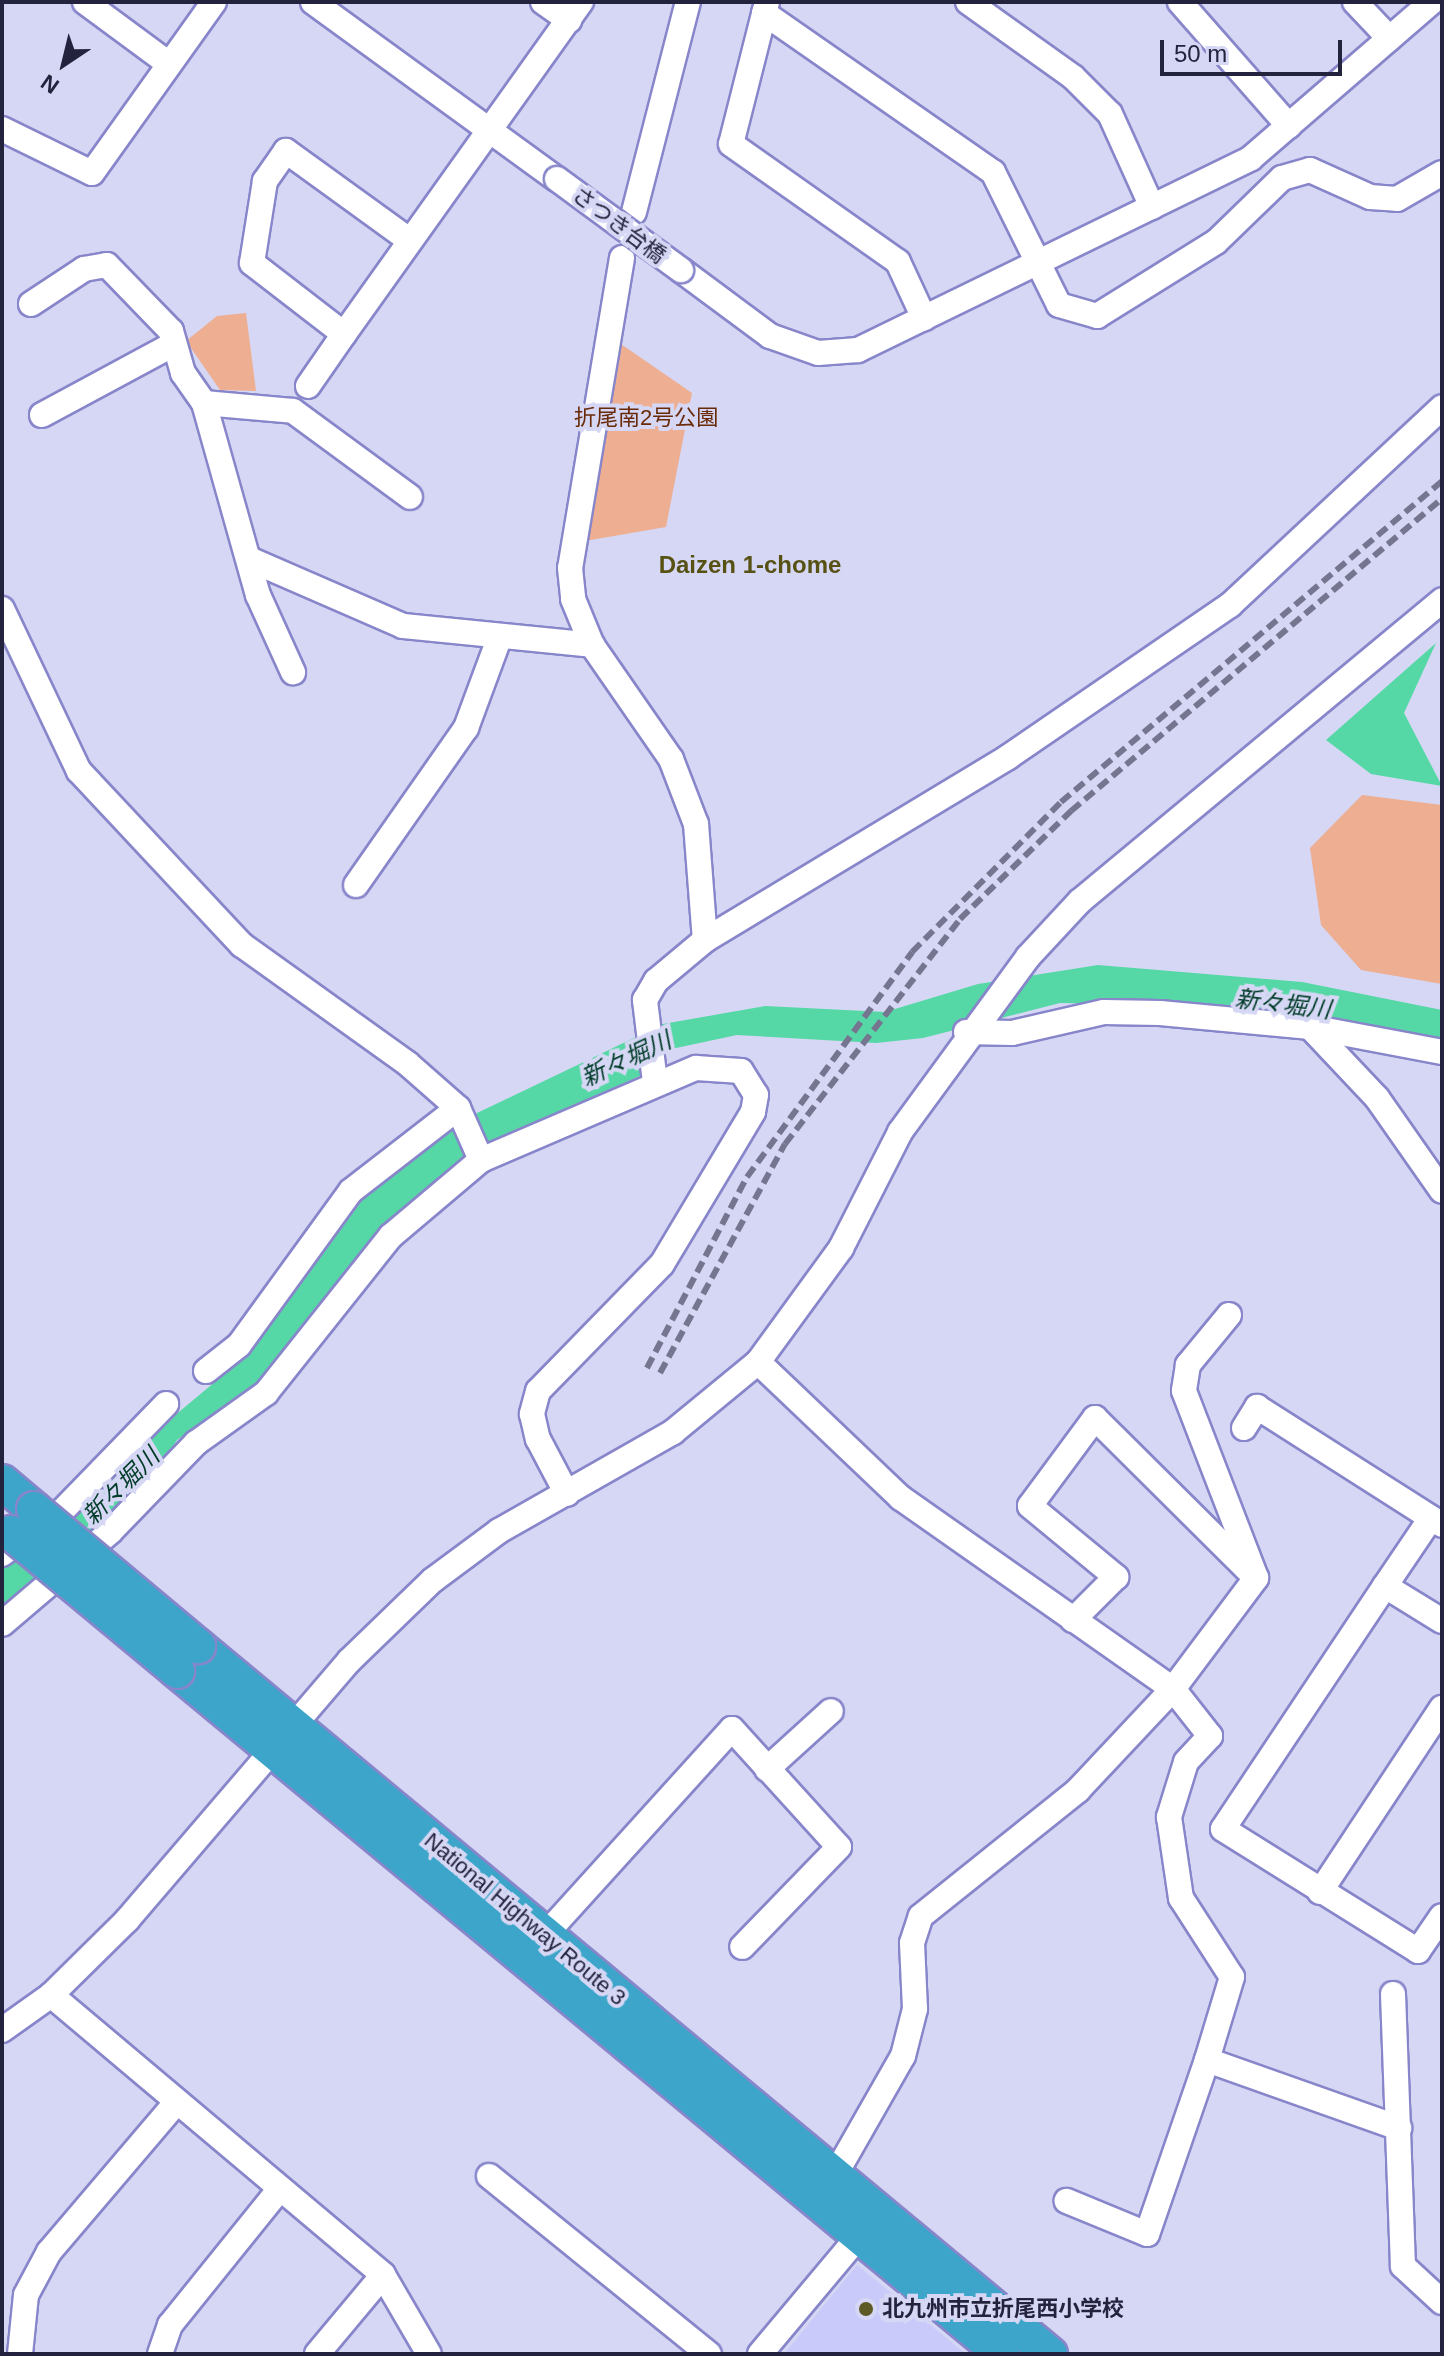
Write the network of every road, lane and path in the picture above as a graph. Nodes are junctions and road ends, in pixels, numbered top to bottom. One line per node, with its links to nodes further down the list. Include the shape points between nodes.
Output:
1 (85, 2): 13 (street)
2 (214, 2): 13 (street)
3 (313, 2): 15 (street, さつき台橋)
4 (543, 2): 11 (street)
5 (688, 2): 19 (street)
6 (968, 2): 18 (street, via 1073,77 1110,114)
7 (1180, 2): 14 (street)
8 (1355, 2): 12 (street)
9 (1431, 3): 12 (street, さつき台橋)
10 (765, 8): 22 (street, via 993,172); 24 (street, via 731,144 898,262)
11 (575, 11): 15 (street)
12 (1389, 38): 14 (street, さつき台橋)
13 (169, 64): 16 (street, via 92,173)
14 (1289, 126): 18 (street, さつき台橋, via 1251,158)
15 (488, 128): 20 (street); 24 (street, さつき台橋, bridge, via 770,336 818,353 858,350)
16 (2, 129)
17 (1442, 173): 22 (street, via 1397,199 1370,197 1310,170 1282,178 1216,242 1097,316 1059,305)
18 (1152, 207): 22 (street, さつき台橋)
19 (634, 212)
20 (409, 240): 25 (street); 25 (street, via 286,151 265,181 252,263)
21 (622, 258): 36 (street, via 570,568 573,599)
22 (1040, 264): 24 (street, さつき台橋)
23 (31, 304): 26 (street, via 84,269 107,265 171,331)
24 (924, 318)
25 (344, 334): 27 (street)
26 (174, 344): 28 (street); 30 (street)
27 (308, 386)
28 (204, 403): 31 (street, via 293,411); 32 (street)
29 (1442, 407): 39 (street, via 1230,605 1008,757)
30 (42, 415)
31 (410, 497)
32 (249, 559): 35 (street, via 403,626); 37 (street)
33 (1442, 600): 41 (street, via 1080,901)
34 (2, 609): 44 (street, via 79,771 242,945 408,1064)
35 (499, 639): 36 (street); 38 (street, via 466,728)
36 (592, 645): 39 (street, via 671,759 696,824)
37 (293, 672)
38 (356, 885)
39 (705, 940): 43 (street, via 656,981 645,1000)
40 (1310, 1027): 41 (street, via 1104,1012 1012,1033); 42 (street); 46 (street, via 1377,1098)
41 (966, 1032): 48 (street, via 900,1132 841,1248)
42 (1442, 1052)
43 (654, 1074): 45 (street); 53 (street, via 729,1067 751,1080 753,1112 662,1264 538,1391 532,1414 538,1439)
44 (458, 1108): 45 (street); 49 (street, via 351,1191 239,1345)
45 (481, 1160): 60 (street, via 391,1236 266,1393 196,1443 110,1532)
46 (1442, 1191)
47 (1229, 1315): 56 (street, via 1188,1365 1184,1391)
48 (758, 1362): 53 (street, via 673,1432); 58 (street, via 901,1498)
49 (206, 1371)
50 (166, 1404): 55 (street, via 63,1510)
51 (1244, 1428): 54 (street, via 1257,1407)
52 (2, 1482): 55 (highway, National Highway Route 3)
53 (567, 1494): 64 (street, via 433,1580)
54 (1436, 1521): 57 (street)
55 (12, 1531): 64 (highway, National Highway Route 3, bridge, via 187,1658)
56 (1256, 1578): 58 (street, via 1095,1418 1030,1506 1116,1577); 61 (street)
57 (1385, 1586): 59 (street); 66 (street, via 1223,1829)
58 (1073, 1620): 61 (street)
59 (1442, 1621)
60 (2, 1624)
61 (1173, 1689): 73 (street, via 1210,1736 1186,1762 1169,1817 1181,1898 1232,1977); 77 (street, via 1078,1790 921,1916 912,1943 915,2009 903,2056)
62 (1442, 1708): 66 (street)
63 (831, 1711): 65 (street)
64 (282, 1738): 68 (highway, National Highway Route 3); 71 (street, via 127,1920); 80 (highway, National Highway Route 3)
65 (767, 1769): 68 (street, via 732,1729); 69 (street, via 839,1847)
66 (1320, 1892): 67 (street, via 1418,1951)
67 (1442, 1916)
68 (545, 1935): 77 (highway, National Highway Route 3)
69 (742, 1947)
70 (1393, 1994): 75 (street)
71 (51, 1995): 72 (street); 74 (street)
72 (2, 2030)
73 (1207, 2060): 75 (street); 79 (street, via 1147,2234)
74 (174, 2105): 78 (street); 84 (street, via 49,2252)
75 (1399, 2128): 83 (street, via 1403,2266)
76 (489, 2176): 89 (street)
77 (837, 2177): 80 (street); 92 (highway, National Highway Route 3)
78 (279, 2190): 82 (street); 86 (street, via 170,2325)
79 (1067, 2201)
80 (816, 2203): 81 (highway, National Highway Route 3)
81 (859, 2236): 90 (street); 91 (highway, National Highway Route 3)
82 (383, 2275): 87 (street); 88 (street)
83 (1442, 2302)
84 (10, 2325): 85 (street)
85 (20, 2354)
86 (160, 2354)
87 (317, 2354)
88 (429, 2354)
89 (709, 2354)
90 (760, 2354)
91 (1002, 2354)
92 (1050, 2354)

